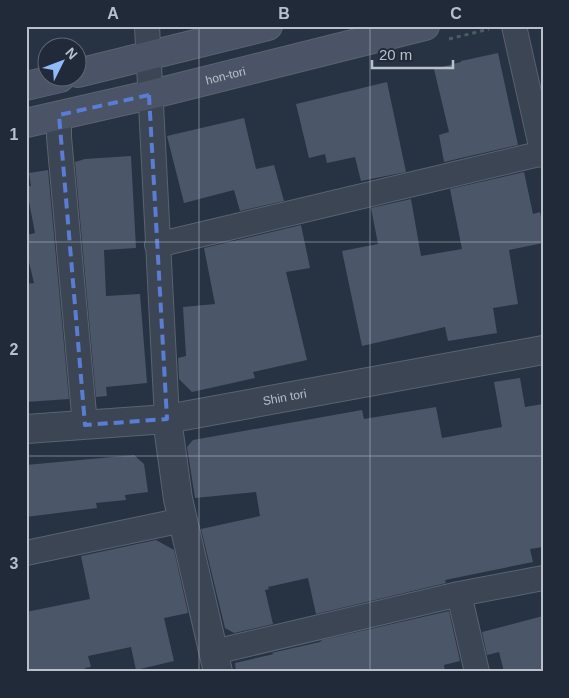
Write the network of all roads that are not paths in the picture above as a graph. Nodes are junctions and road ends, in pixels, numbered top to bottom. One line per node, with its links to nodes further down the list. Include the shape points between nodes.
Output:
1 (147, 26): 5 (street)
2 (268, 26): 5 (main road)
3 (425, 26): 7 (main road, hon-tori)
4 (514, 26): 10 (street)
5 (148, 56): 6 (main road); 7 (street)
6 (88, 71)
7 (149, 95): 8 (main road, hon-tori); 11 (street)
8 (59, 115): 9 (main road, hon-tori); 14 (street, via 58,137)
9 (26, 123)
10 (543, 154): 11 (street)
11 (157, 245): 13 (street)
12 (543, 350): 13 (street, Shin tori)
13 (167, 419): 14 (street, Shin tori); 16 (street)
14 (85, 425): 15 (street, Shin tori)
15 (26, 429)
16 (183, 520): 17 (street); 20 (street)
17 (26, 552)
18 (543, 578): 19 (street)
19 (459, 594): 20 (street); 21 (street)
20 (216, 662)
21 (477, 672)

